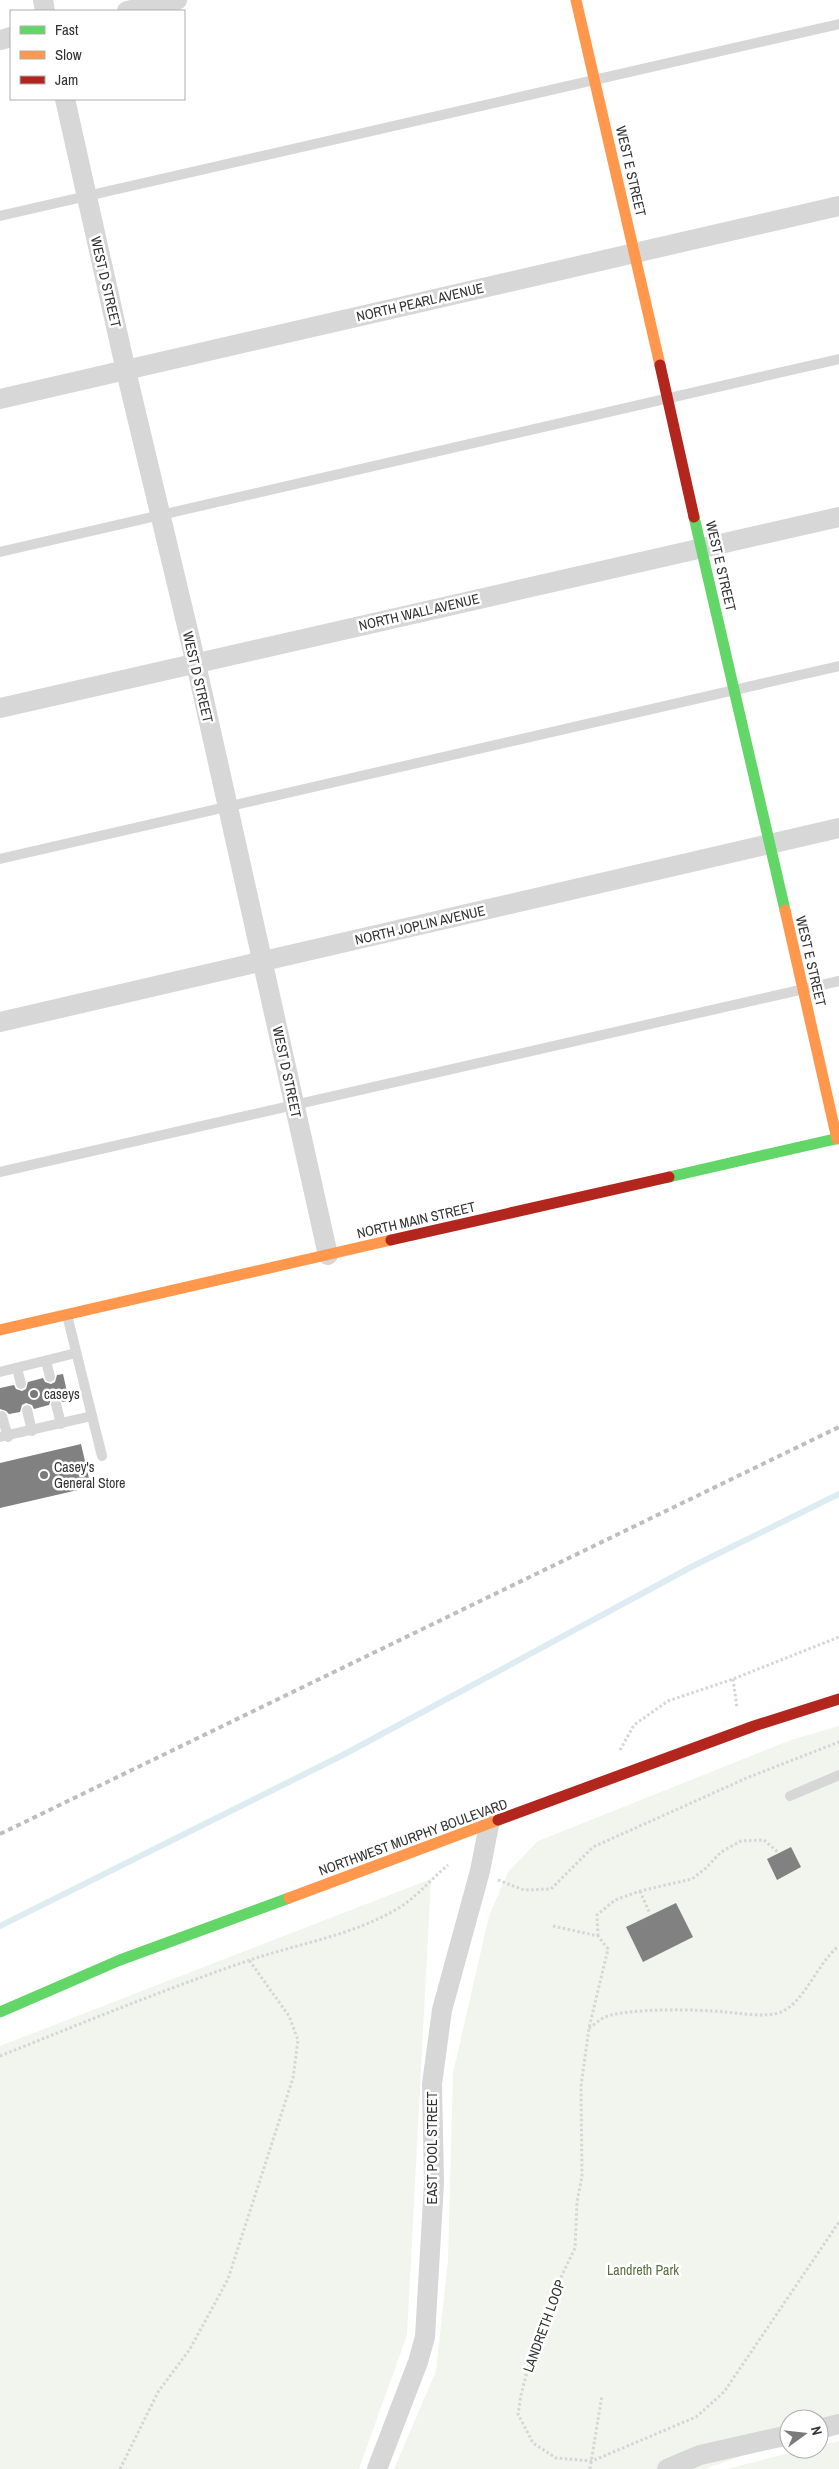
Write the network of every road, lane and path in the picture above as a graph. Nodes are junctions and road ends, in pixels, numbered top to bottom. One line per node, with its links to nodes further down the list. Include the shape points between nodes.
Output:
1 (176, 0): 3 (street)
2 (576, 0): 5 (street, WEST E STREET)
3 (131, 10)
4 (839, 24): 5 (lane)
5 (594, 80): 7 (lane); 10 (street, WEST E STREET)
6 (65, 100): 7 (street, WEST D STREET)
7 (87, 196): 9 (lane); 12 (street, WEST D STREET)
8 (839, 206): 10 (street, NORTH PEARL AVENUE)
9 (0, 216)
10 (634, 252): 12 (street, NORTH PEARL AVENUE); 14 (street, WEST E STREET)
11 (839, 359): 14 (lane)
12 (126, 371): 13 (street, NORTH PEARL AVENUE); 15 (street, WEST D STREET)
13 (0, 399)
14 (667, 399): 15 (lane); 17 (street, WEST E STREET)
15 (160, 515): 18 (lane); 19 (street, WEST D STREET)
16 (839, 517): 17 (street, NORTH WALL AVENUE)
17 (702, 548): 19 (street, NORTH WALL AVENUE); 21 (street, WEST E STREET)
18 (0, 552)
19 (196, 664): 22 (street, NORTH WALL AVENUE); 23 (street, WEST D STREET)
20 (839, 666): 21 (lane)
21 (734, 690): 23 (lane); 25 (street, WEST E STREET)
22 (0, 708)
23 (228, 806): 26 (lane); 27 (street, WEST D STREET)
24 (839, 828): 25 (street, NORTH JOPLIN AVENUE)
25 (769, 844): 27 (street, NORTH JOPLIN AVENUE); 29 (street, WEST E STREET)
26 (0, 859)
27 (263, 962): 30 (street, NORTH JOPLIN AVENUE); 31 (street, WEST D STREET)
28 (839, 981): 29 (lane)
29 (802, 990): 31 (lane); 32 (street, WEST E STREET)
30 (0, 1022)
31 (294, 1105): 33 (lane); 34 (street, WEST D STREET)
32 (838, 1139): 34 (street, NORTH MAIN STREET)
33 (0, 1172)
34 (328, 1256): 35 (street, NORTH MAIN STREET)
35 (68, 1315): 36 (street, NORTH MAIN STREET); 37 (lane)
36 (0, 1330)
37 (76, 1353): 38 (lane); 46 (lane)
38 (46, 1361): 39 (lane); 41 (lane)
39 (17, 1368): 40 (lane); 42 (lane)
40 (0, 1372)
41 (50, 1377)
42 (21, 1384)
43 (56, 1404): 47 (lane)
44 (27, 1410): 48 (lane)
45 (2, 1416): 49 (lane)
46 (92, 1416): 47 (lane); 50 (lane)
47 (62, 1424): 48 (lane)
48 (32, 1430): 49 (lane)
49 (4, 1437)
50 (102, 1456)
51 (839, 1638): 55 (path, via 668,1702 634,1725 620,1750)
52 (839, 1699): 55 (street, NORTHWEST MURPHY BOULEVARD, via 754,1726)
53 (839, 1742): 59 (path, via 749,1777 593,1847 551,1889 524,1890)
54 (839, 1775): 56 (lane)
55 (619, 1776): 57 (street, NORTHWEST MURPHY BOULEVARD)
56 (790, 1796)
57 (489, 1825): 59 (street, EAST POOL STREET); 66 (street, NORTHWEST MURPHY BOULEVARD, via 120,1960)
58 (779, 1853): 60 (path, via 764,1840 741,1841 721,1852 692,1879)
59 (480, 1872): 65 (path, via 453,1862 418,1894 388,1913 365,1924); 74 (street, EAST POOL STREET, via 442,2010 432,2084 434,2183 426,2337)
60 (640, 1891): 61 (path); 63 (path, via 615,1900 597,1915)
61 (650, 1914)
62 (553, 1926): 63 (path)
63 (598, 1936): 67 (path, LANDRETH LOOP, via 608,1949)
64 (839, 1946): 67 (path, via 823,1961 797,2000 781,2013 649,2011 605,2017)
65 (249, 1960): 68 (path); 73 (path, via 289,2016 298,2040 293,2078 228,2279 190,2349 158,2392)
66 (0, 2012)
67 (589, 2028): 72 (path, LANDRETH LOOP, via 581,2086 582,2176 575,2248 533,2348 518,2414 533,2442 556,2458)
68 (0, 2056)
69 (839, 2222): 72 (path, LANDRETH LOOP, via 724,2392 696,2417)
70 (602, 2395): 72 (path)
71 (779, 2437): 76 (street, via 700,2455)
72 (592, 2461): 75 (path)
73 (120, 2469)
74 (377, 2469)
75 (590, 2469)
76 (667, 2469)

